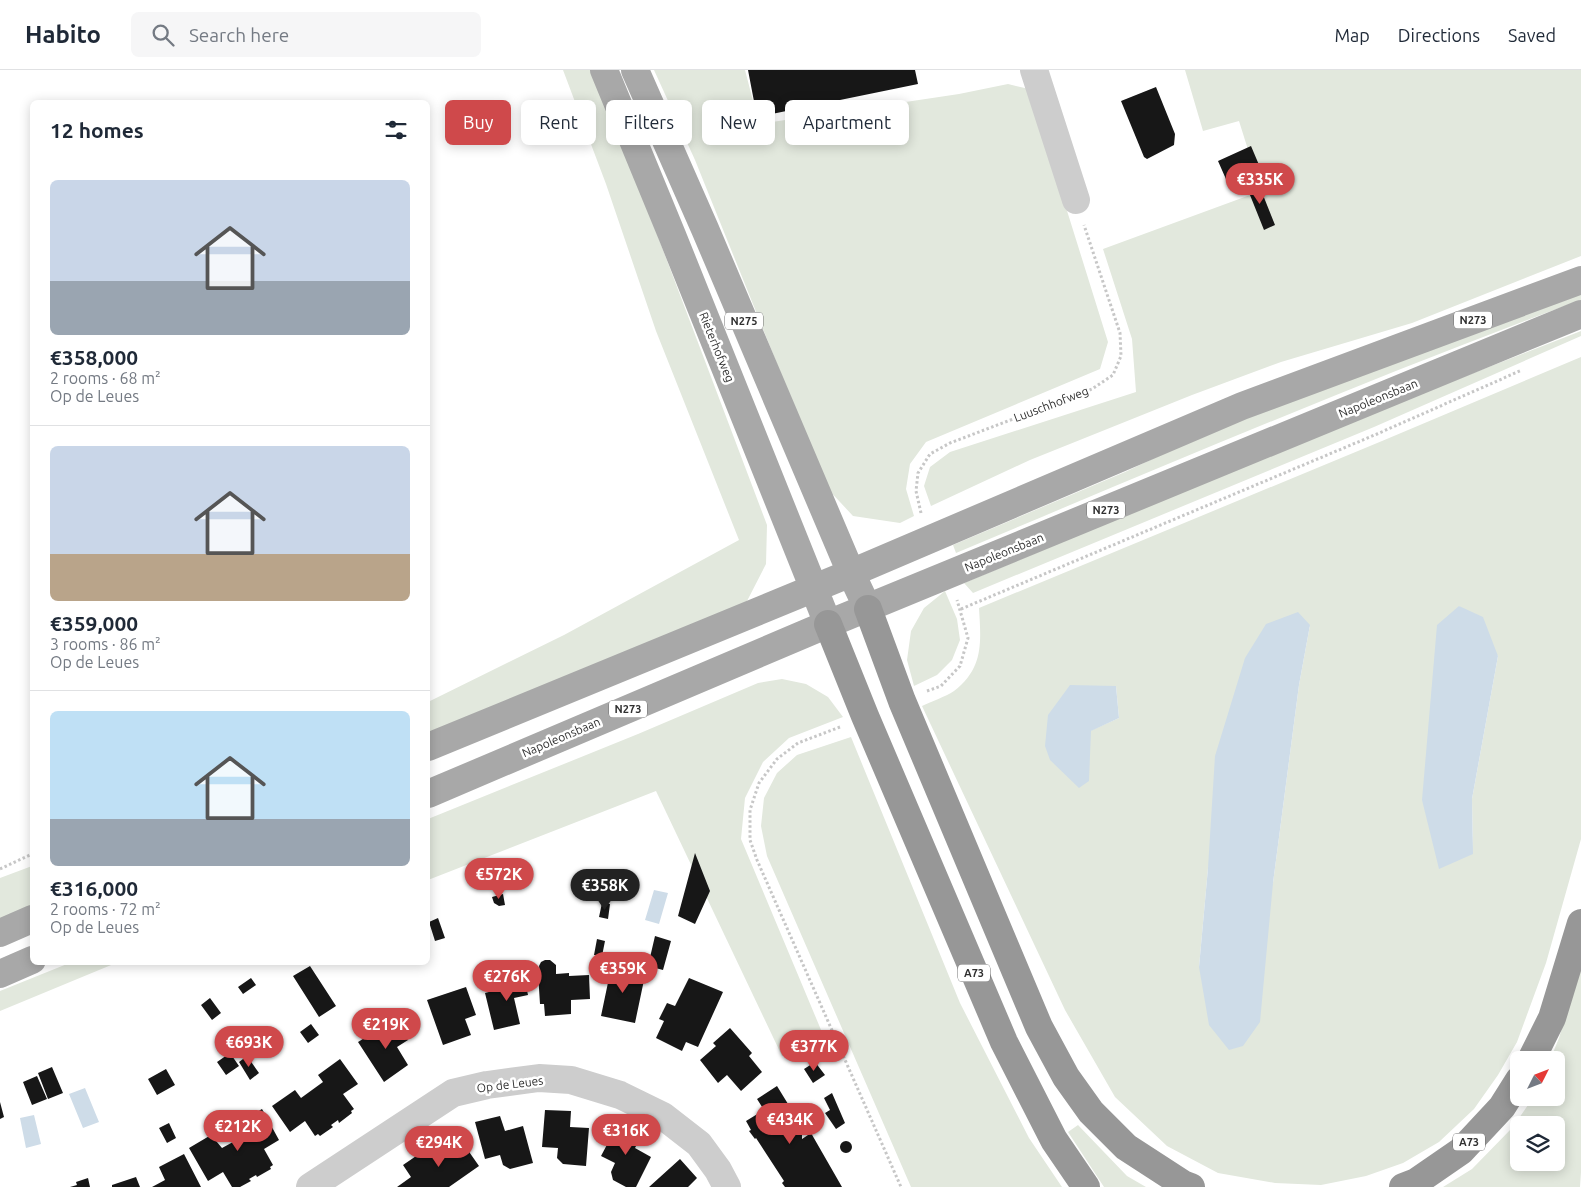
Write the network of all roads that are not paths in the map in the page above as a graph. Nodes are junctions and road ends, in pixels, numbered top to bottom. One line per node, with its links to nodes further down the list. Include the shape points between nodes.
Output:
1 (604, 70): 8 (main road, Rieterhofweg / N275)
2 (635, 70): 7 (main road, N275)
3 (1036, 71): 4 (street)
4 (1076, 200)
5 (1581, 280): 7 (main road, N273, via 1242,406)
6 (1581, 314): 9 (main road, Napoleonsbaan / N273)
7 (851, 573): 8 (main road, N273); 9 (main road, N275)
8 (814, 586): 10 (main road, Rieterhofweg / N275); 11 (main road, N273)
9 (868, 609): 10 (main road, Napoleonsbaan / N273); 23 (highway, via 902,701 1039,1027 1066,1077 1091,1112 1126,1147)
10 (828, 624): 12 (main road, Napoleonsbaan / N273); 22 (highway, A73, via 1004,1042 1054,1140)
11 (430, 746)
12 (430, 793)
13 (30, 920): 15 (main road)
14 (1581, 923): 18 (highway, via 1552,1018)
15 (0, 933)
16 (30, 961): 17 (main road)
17 (0, 974)
18 (1536, 1051)
19 (1510, 1094): 24 (highway, A73, via 1461,1151 1416,1182)
20 (310, 1187): 21 (street, Op de Leues, via 454,1093 539,1078 571,1080 620,1095 663,1116 699,1144)
21 (728, 1187)
22 (1086, 1187)
23 (1191, 1187)
24 (1403, 1187)

